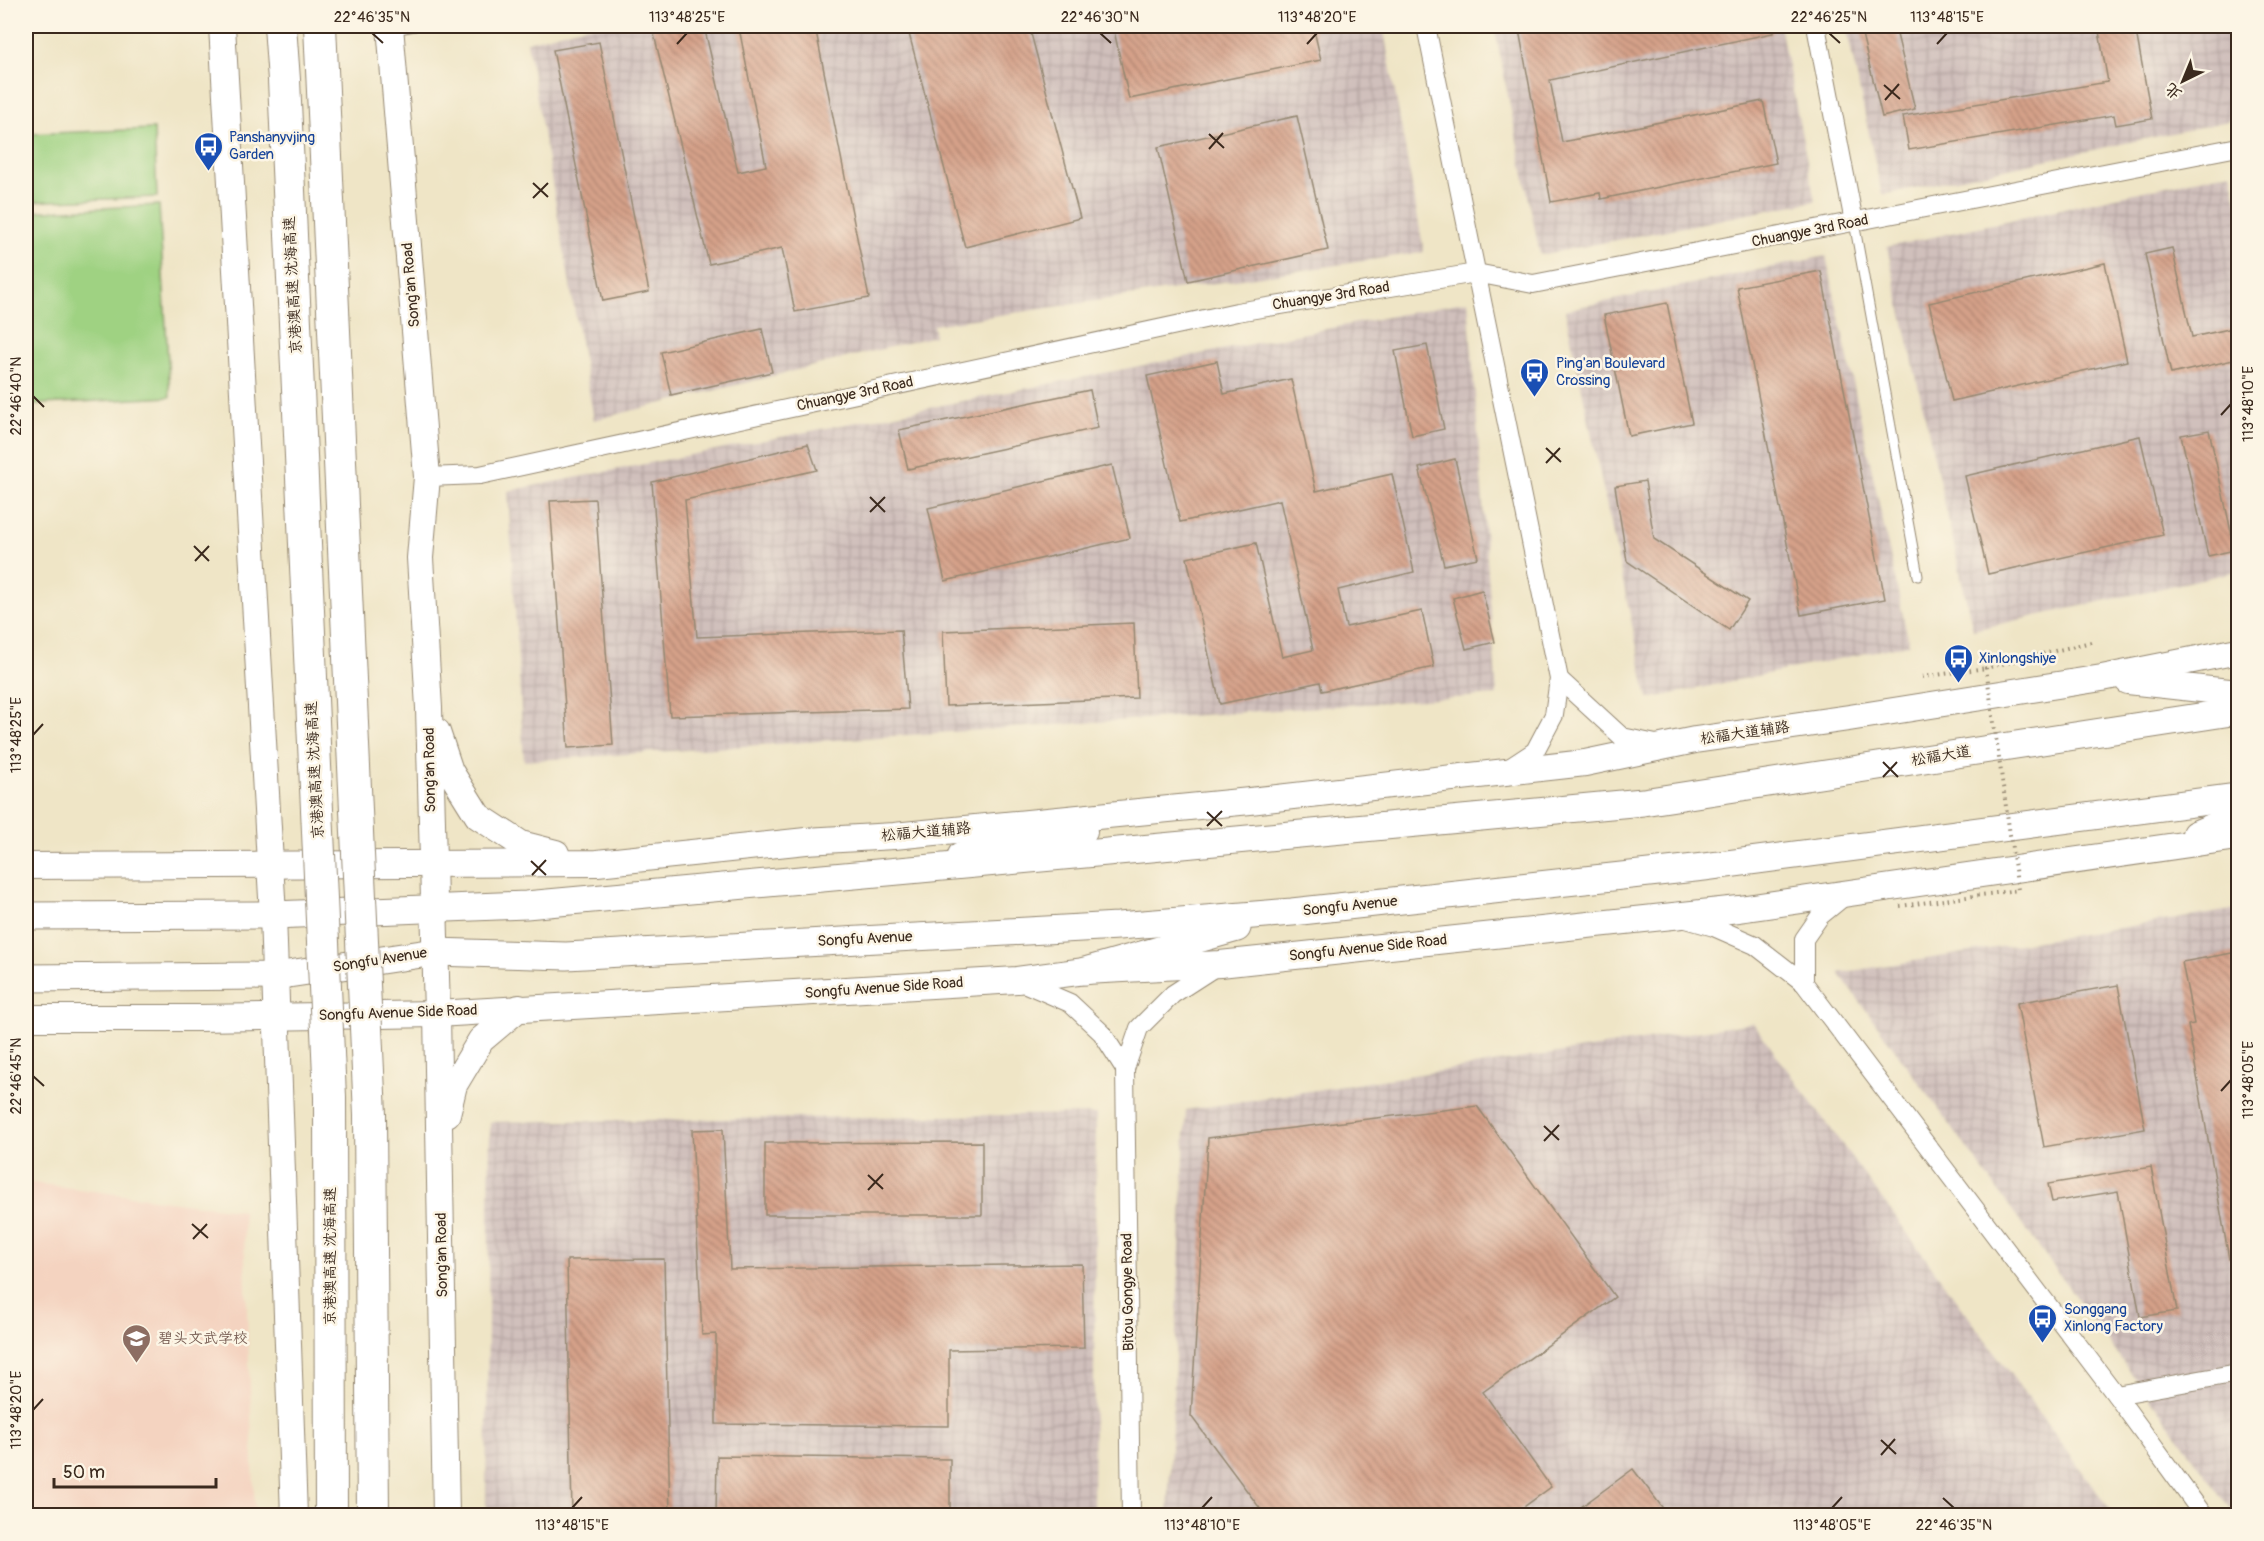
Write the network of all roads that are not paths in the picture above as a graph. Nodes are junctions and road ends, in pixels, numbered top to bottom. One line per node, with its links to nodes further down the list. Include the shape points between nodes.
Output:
1 (222, 26): 29 (main road)
2 (280, 26): 55 (highway, 京港澳高速 沈海高速, bridge, via 330,1097)
3 (320, 26): 56 (highway, bridge, via 370,1115)
4 (1426, 26): 9 (street)
5 (1816, 26): 8 (street)
6 (399, 27): 10 (main road, Song'an Road)
7 (2238, 147): 8 (street, Chuangye 3rd Road)
8 (1854, 222): 9 (street, Chuangye 3rd Road, via 1533,284); 11 (lane)
9 (1476, 273): 10 (street, Chuangye 3rd Road, via 1237,312 480,475); 14 (street)
10 (427, 477): 16 (main road, Song'an Road, via 420,558)
11 (1918, 576)
12 (2238, 651): 13 (main road, 松福大道辅路)
13 (2102, 678): 15 (main road); 18 (main road, 松福大道辅路)
14 (1559, 679): 18 (street, via 1622,737); 19 (street, via 1554,715 1535,751)
15 (2238, 693)
16 (429, 708): 28 (main road, via 450,771 478,816 521,844); 30 (main road, Song'an Road)
17 (2238, 711): 26 (main road, 松福大道, via 1643,802)
18 (1665, 746): 19 (main road, 松福大道辅路, via 1585,763)
19 (1502, 773): 21 (main road, 松福大道辅路)
20 (2238, 797): 35 (main road, via 1704,867)
21 (1250, 801): 24 (main road, 松福大道辅路); 25 (main road, 松福大道辅路)
22 (2238, 816): 27 (main road)
23 (2238, 837): 27 (main road)
24 (806, 841): 25 (main road, 松福大道辅路); 28 (main road)
25 (1012, 846): 26 (main road, 松福大道辅路); 32 (main road, 松福大道辅路)
26 (1151, 848): 32 (main road)
27 (2155, 849): 33 (main road)
28 (597, 862): 30 (main road)
29 (270, 863): 30 (main road); 31 (main road); 36 (main road)
30 (432, 863): 34 (main road, Song'an Road)
31 (26, 866)
32 (852, 875): 34 (main road, via 526,905)
33 (1848, 893): 37 (main road, Songfu Avenue Side Road); 45 (street, via 1820,916 1804,939)
34 (433, 908): 36 (main road); 39 (main road, Song'an Road)
35 (1292, 912): 39 (main road, Songfu Avenue, via 1118,926 566,956); 41 (main road)
36 (273, 915): 38 (main road); 42 (main road)
37 (1673, 915): 40 (main road, Songfu Avenue Side Road); 45 (street, via 1755,945)
38 (26, 916)
39 (435, 952): 42 (main road, Songfu Avenue); 47 (main road, Song'an Road)
40 (1220, 964): 41 (main road, Songfu Avenue Side Road); 50 (street, via 1173,994 1139,1028)
41 (1085, 971): 44 (main road, Songfu Avenue Side Road)
42 (275, 976): 43 (main road, Songfu Avenue); 48 (main road)
43 (26, 978)
44 (1017, 980): 46 (main road, Songfu Avenue Side Road); 50 (street, via 1070,1003 1102,1033)
45 (1804, 982): 53 (street)
46 (519, 1008): 47 (main road, Songfu Avenue Side Road); 51 (main road, via 481,1040 459,1076)
47 (437, 1014): 48 (main road, Songfu Avenue Side Road); 51 (main road, Song'an Road)
48 (276, 1016): 49 (main road, Songfu Avenue Side Road); 54 (main road)
49 (26, 1018)
50 (1125, 1069): 58 (street, Bitou Gongye Road)
51 (440, 1144): 57 (main road, Song'an Road)
52 (2238, 1373): 53 (street)
53 (2116, 1395): 59 (street)
54 (294, 1515)
55 (331, 1515)
56 (373, 1515)
57 (446, 1515)
58 (1131, 1515)
59 (2204, 1515)

